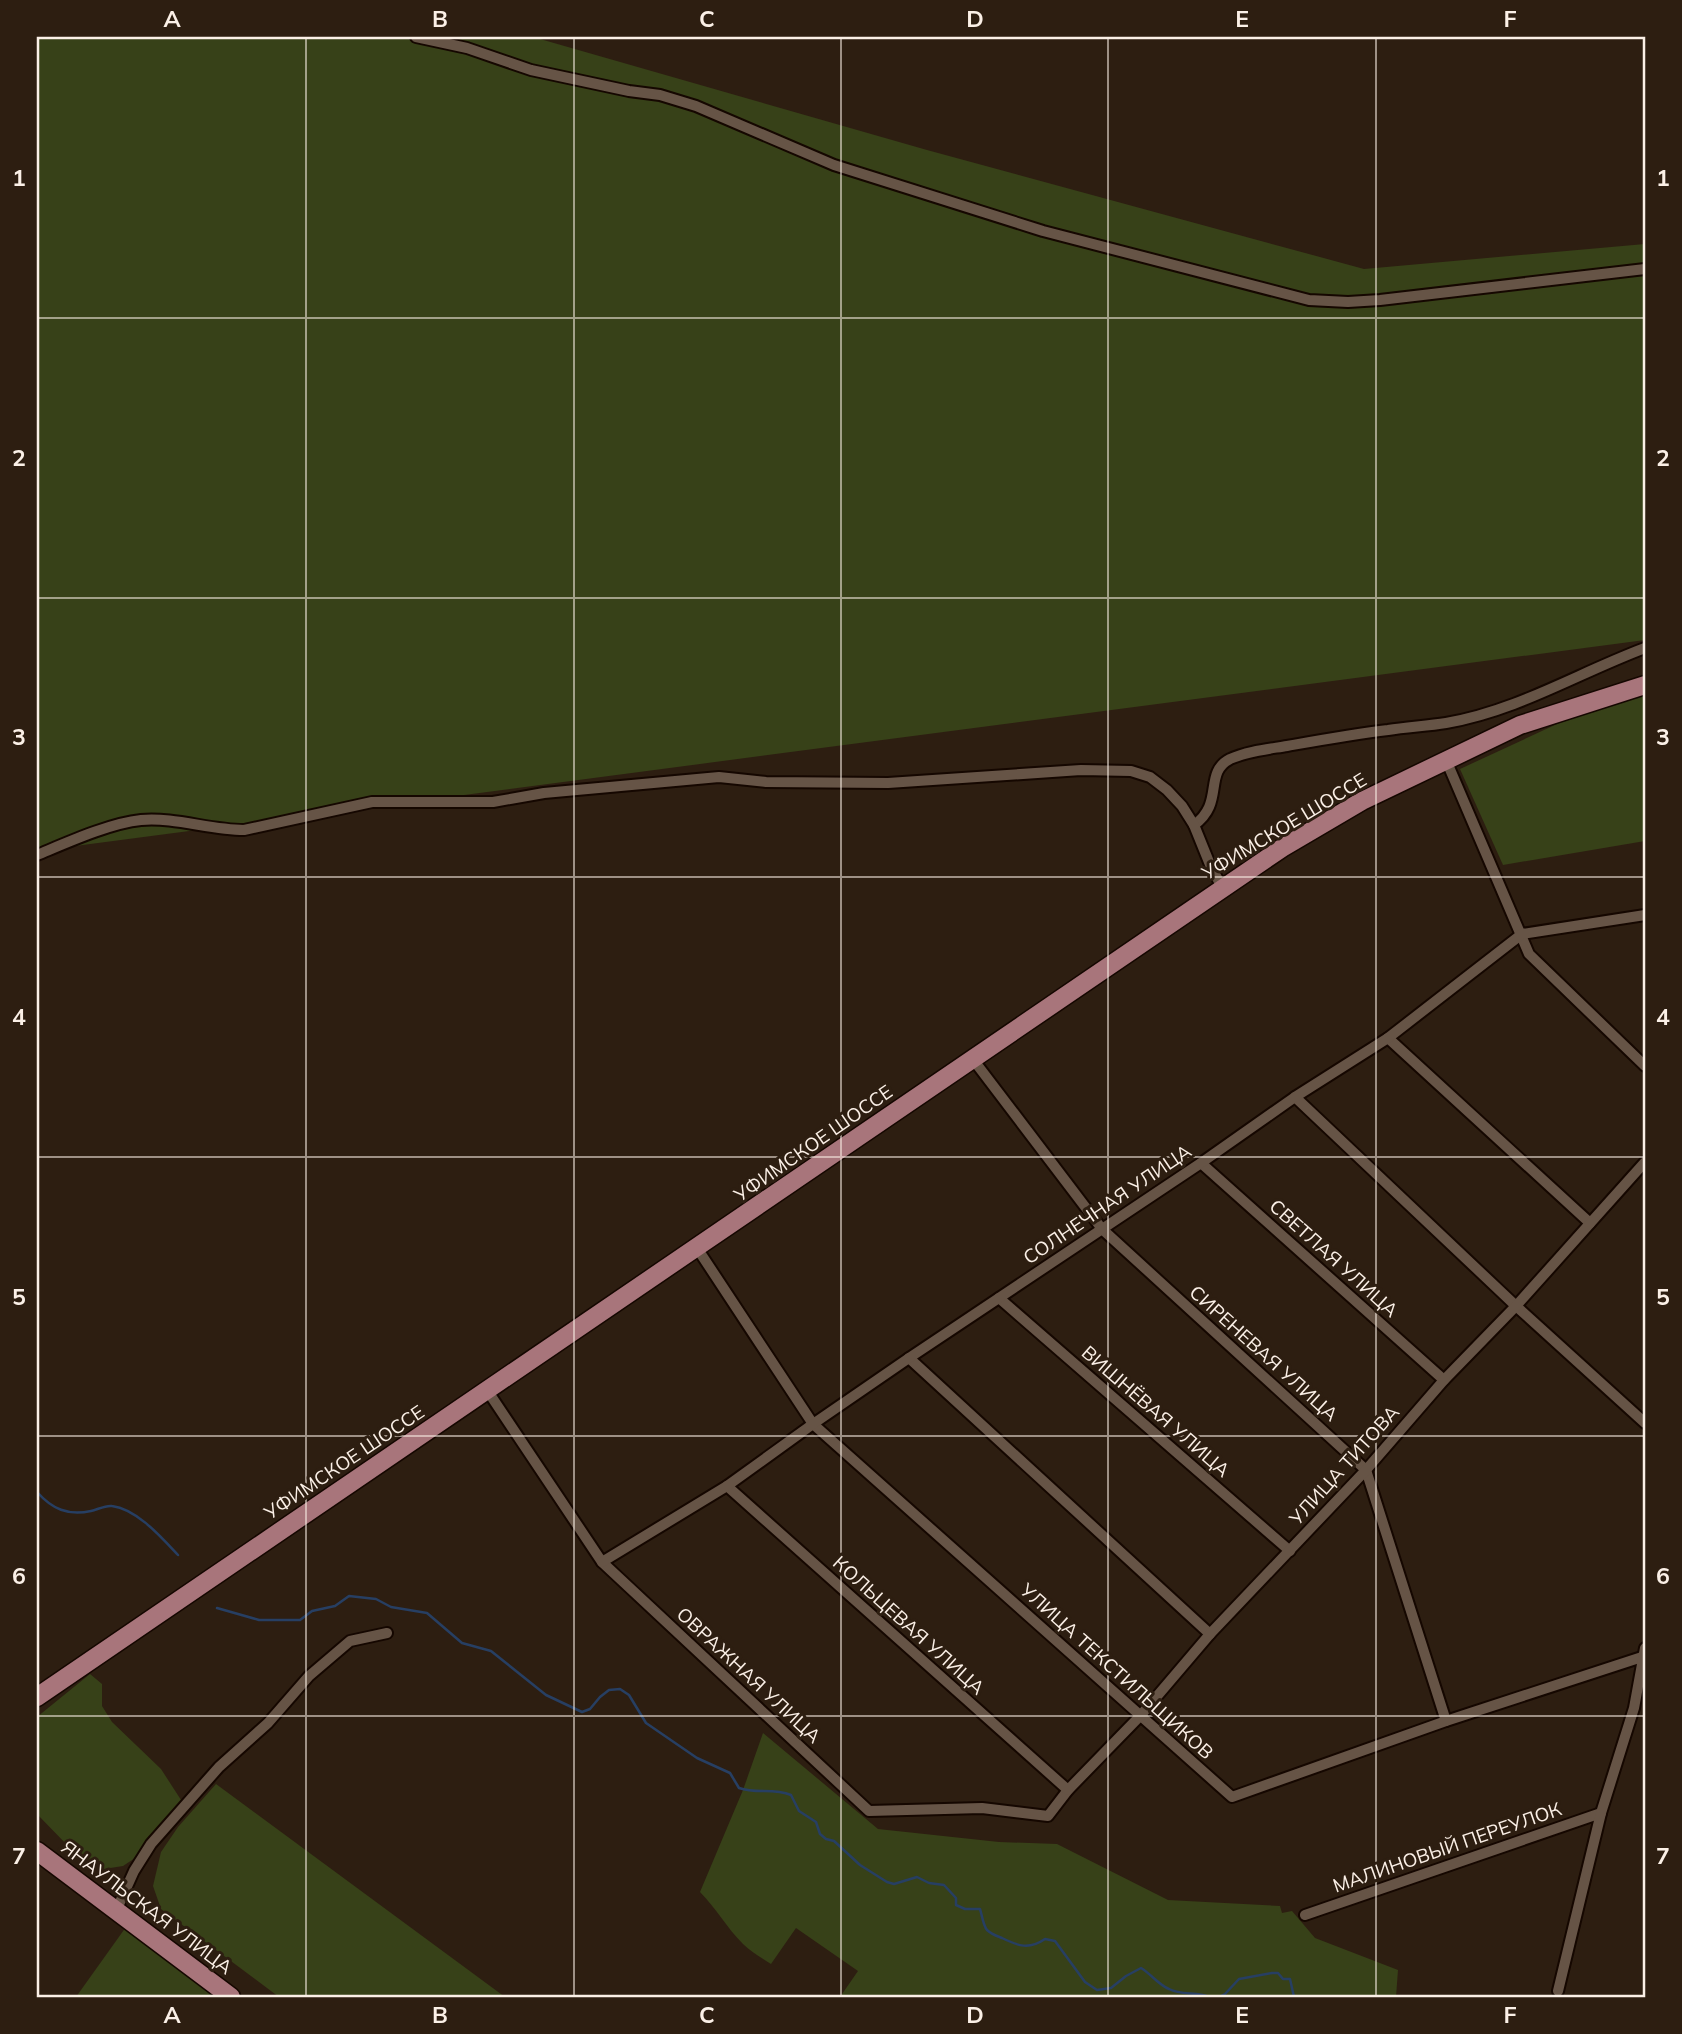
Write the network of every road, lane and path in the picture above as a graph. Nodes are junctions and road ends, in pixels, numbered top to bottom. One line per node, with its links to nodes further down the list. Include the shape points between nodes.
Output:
1 (416, 37): 2 (street, via 540,72 660,95 834,165 1043,231 1309,300 1380,300)
2 (1645, 269)
3 (1645, 648): 6 (street, via 1511,706 1446,723 1347,735 1231,759 1218,770 1207,814)
4 (1645, 685): 5 (main road, УФИМСКОЕ ШОССЕ, via 1521,725)
5 (1446, 760): 8 (main road, УФИМСКОЕ ШОССЕ, via 1363,801); 10 (street)
6 (1194, 825): 7 (street, via 1167,790 1150,777 1131,771 888,783 719,777 493,802 372,802 244,830 140,820); 8 (street)
7 (37, 855)
8 (1222, 887): 12 (main road, УФИМСКОЕ ШОССЕ)
9 (1645, 915): 10 (street, СОЛНЕЧНАЯ УЛИЦА)
10 (1522, 934): 11 (street, СОЛНЕЧНАЯ УЛИЦА); 13 (street, via 1529,954)
11 (1388, 1038): 14 (street, СОЛНЕЧНАЯ УЛИЦА); 17 (street)
12 (972, 1058): 18 (street, СИРЕНЕВАЯ УЛИЦА); 19 (main road, УФИМСКОЕ ШОССЕ)
13 (1645, 1066)
14 (1295, 1097): 16 (street, СОЛНЕЧНАЯ УЛИЦА); 21 (street)
15 (1645, 1162): 17 (street, УЛИЦА ТИТОВА)
16 (1201, 1163): 18 (street, СОЛНЕЧНАЯ УЛИЦА); 23 (street, СВЕТЛАЯ УЛИЦА)
17 (1590, 1223): 21 (street, УЛИЦА ТИТОВА)
18 (1101, 1229): 20 (street, СОЛНЕЧНАЯ УЛИЦА); 27 (street, СИРЕНЕВАЯ УЛИЦА)
19 (697, 1248): 24 (main road, УФИМСКОЕ ШОССЕ); 26 (street, УЛИЦА ТЕКСТИЛЬЩИКОВ)
20 (999, 1298): 22 (street, СОЛНЕЧНАЯ УЛИЦА); 29 (street, ВИШНЁВАЯ УЛИЦА)
21 (1517, 1306): 23 (street, УЛИЦА ТИТОВА); 25 (street)
22 (909, 1358): 26 (street, СОЛНЕЧНАЯ УЛИЦА); 32 (street)
23 (1444, 1380): 27 (street, УЛИЦА ТИТОВА)
24 (487, 1390): 30 (street, ОВРАЖНАЯ УЛИЦА); 34 (main road, УФИМСКОЕ ШОССЕ)
25 (1645, 1423)
26 (813, 1424): 28 (street, СОЛНЕЧНАЯ УЛИЦА); 35 (street, УЛИЦА ТЕКСТИЛЬЩИКОВ)
27 (1366, 1470): 29 (street, УЛИЦА ТИТОВА); 36 (street)
28 (727, 1486): 30 (street, СОЛНЕЧНАЯ УЛИЦА); 37 (street, КОЛЬЦЕВАЯ УЛИЦА)
29 (1290, 1551): 32 (street, УЛИЦА ТИТОВА)
30 (602, 1562): 37 (street, ОВРАЖНАЯ УЛИЦА, via 869,1811 982,1808 1048,1816)
31 (387, 1633): 40 (street, via 350,1641 219,1767 151,1844)
32 (1210, 1634): 35 (street, УЛИЦА ТИТОВА)
33 (1644, 1653): 36 (street, УЛИЦА ТЕКСТИЛЬЩИКОВ); 38 (street, via 1634,1708)
34 (37, 1697)
35 (1141, 1715): 36 (street, УЛИЦА ТЕКСТИЛЬЩИКОВ, via 1232,1797); 37 (street, УЛИЦА ТИТОВА)
36 (1446, 1721)
37 (1068, 1790)
38 (1601, 1812): 41 (street, МАЛИНОВЫЙ ПЕРЕУЛОК); 42 (street)
39 (37, 1851): 40 (main road, ЯНАУЛЬСКАЯ УЛИЦА)
40 (116, 1911): 43 (main road, ЯНАУЛЬСКАЯ УЛИЦА)
41 (1305, 1915)
42 (1558, 1991)
43 (231, 1997)

